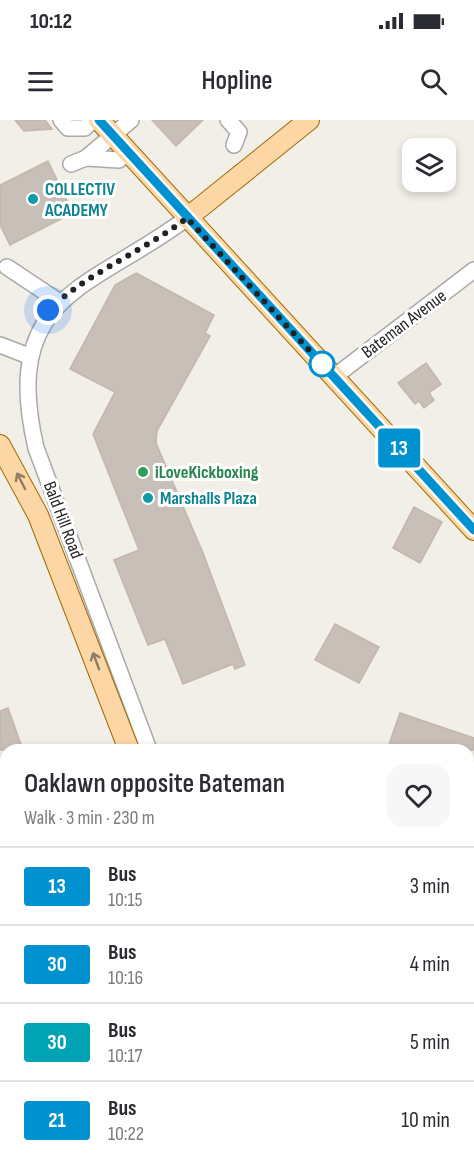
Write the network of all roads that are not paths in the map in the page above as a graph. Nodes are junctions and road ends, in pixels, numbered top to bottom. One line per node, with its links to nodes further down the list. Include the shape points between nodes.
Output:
1 (61, 120): 2 (street, via 68,128 84,128)
2 (93, 120)
3 (99, 120): 7 (main road)
4 (131, 120): 7 (street)
5 (228, 120): 8 (street, via 239,132)
6 (309, 120): 12 (main road)
7 (114, 136): 9 (main road); 10 (street)
8 (234, 145)
9 (128, 152): 10 (street, via 119,160); 12 (main road)
10 (86, 158): 11 (street)
11 (70, 164)
12 (187, 218): 15 (street, Bald Hill Road, via 163,236 85,279); 18 (main road)
13 (7, 267): 15 (street)
14 (474, 270): 18 (street, Bateman Avenue)
15 (58, 301): 17 (street, Bald Hill Road, via 39,322)
16 (0, 345): 17 (street)
17 (26, 355): 21 (street, Bald Hill Road, via 24,389 31,430)
18 (334, 377): 20 (main road)
19 (0, 445): 21 (main road, one-way to 19, via 38,515)
20 (474, 530)
21 (124, 712): 22 (main road, Bald Hill Road); 23 (street)
22 (128, 744)
23 (145, 744)

